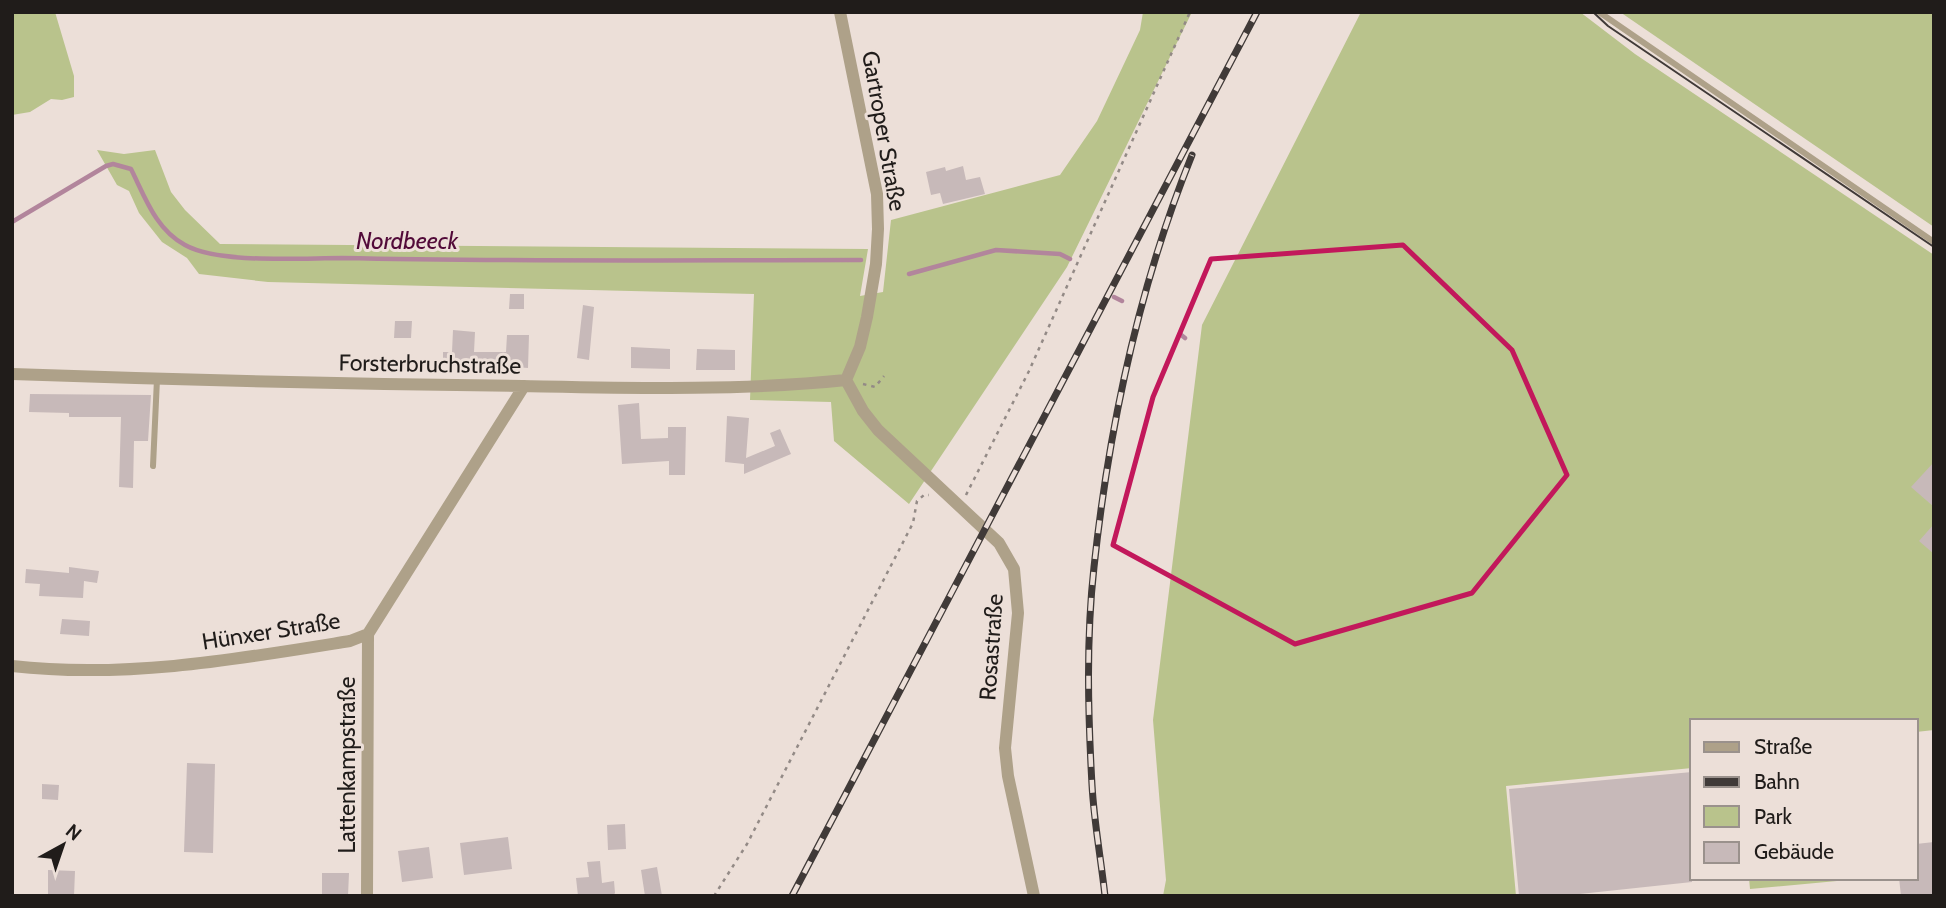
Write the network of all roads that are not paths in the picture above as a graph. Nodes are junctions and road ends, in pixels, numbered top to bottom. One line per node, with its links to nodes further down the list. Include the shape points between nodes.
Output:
1 (841, 12): 6 (street, Gartroper Straße, via 877,194 878,229 865,327)
2 (1599, 12): 3 (lane)
3 (1934, 242)
4 (12, 374): 5 (street, Forsterbruchstraße)
5 (157, 379): 7 (street, Forsterbruchstraße); 8 (lane)
6 (846, 380): 7 (street, Forsterbruchstraße, via 776,386); 12 (street, Rosastraße, via 878,430 999,543 1014,569 1018,613 1004,748)
7 (524, 386): 9 (street, Hünxer Straße)
8 (153, 466)
9 (368, 634): 10 (street, Hünxer Straße, via 201,664 74,671); 11 (street, Lattenkampstraße)
10 (12, 666)
11 (367, 896)
12 (1034, 896)

